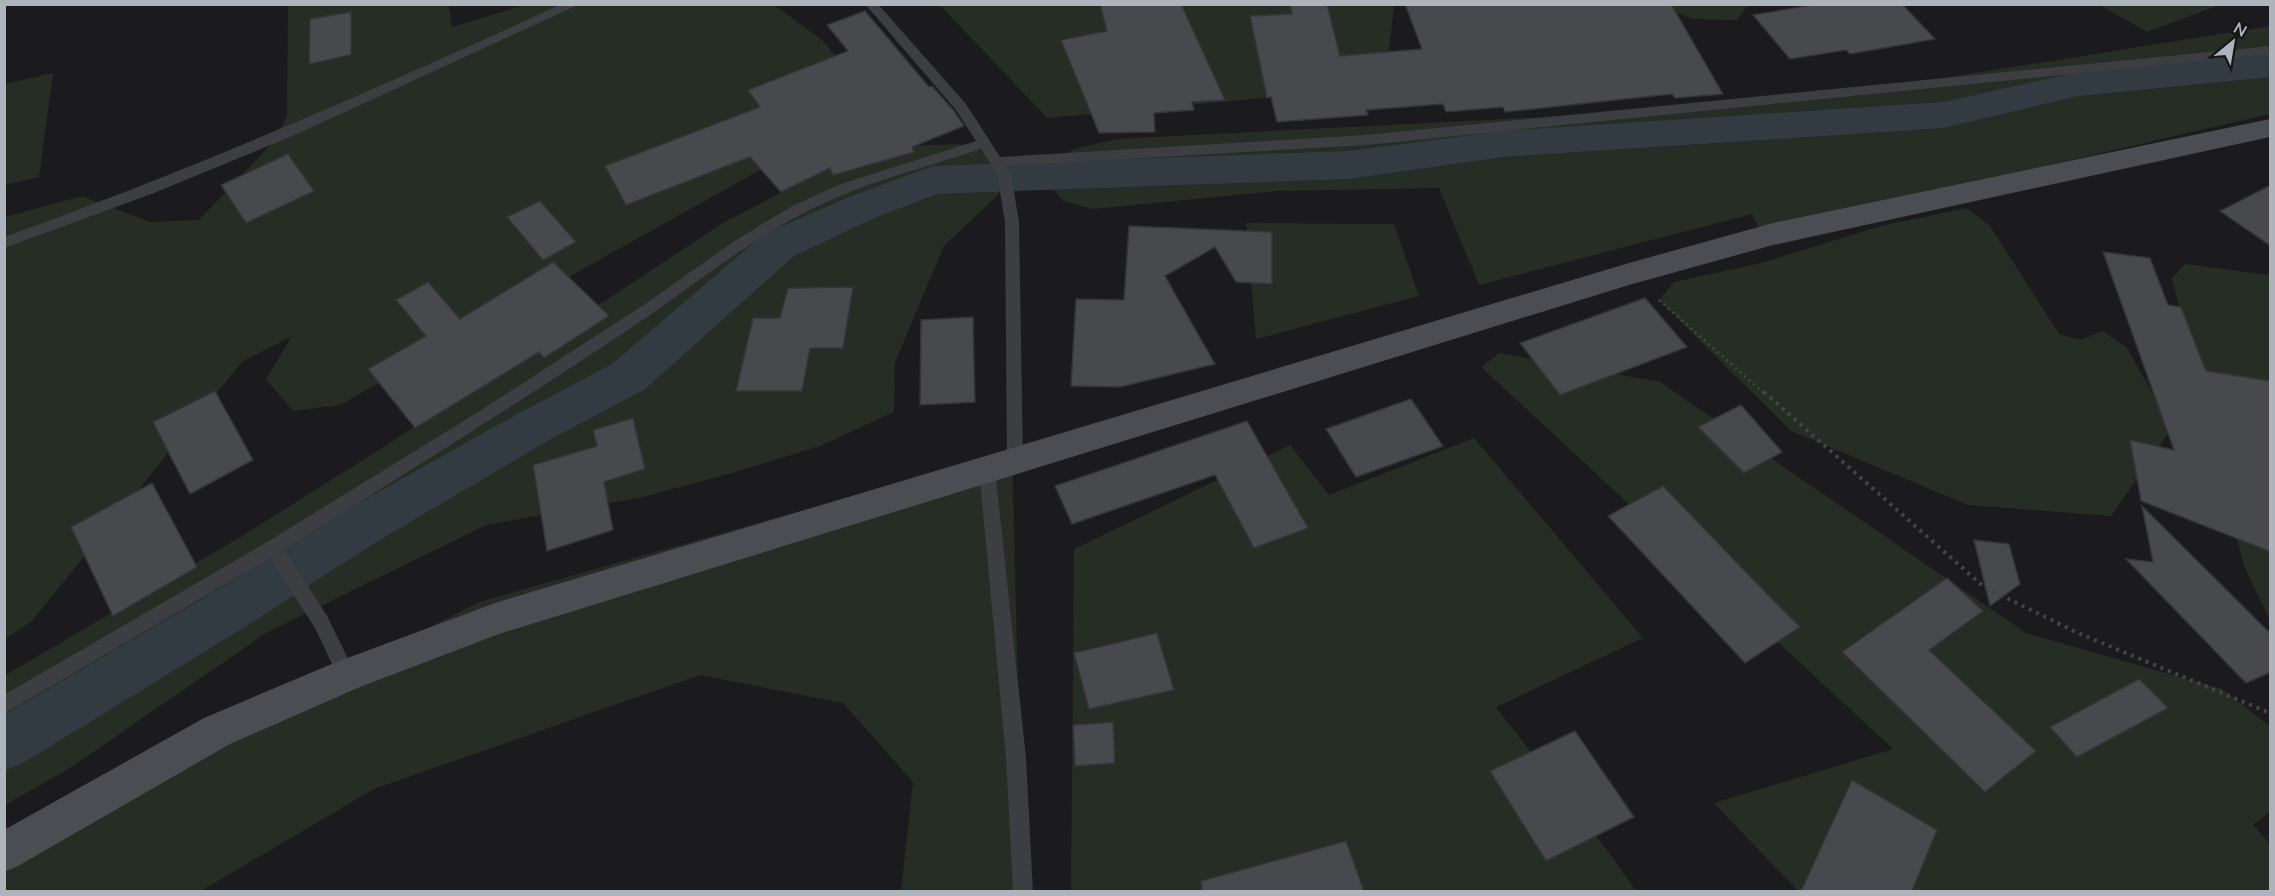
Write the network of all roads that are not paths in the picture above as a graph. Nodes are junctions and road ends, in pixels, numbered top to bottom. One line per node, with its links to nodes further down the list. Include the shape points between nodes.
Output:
1 (574, 4): 7 (lane, via 289,131 92,212)
2 (871, 4): 5 (lane, via 961,107)
3 (2271, 50): 6 (lane, via 1366,140)
4 (2271, 128): 8 (street, via 1773,234 1629,273)
5 (985, 142): 6 (lane); 9 (lane, via 846,188 797,210 481,419)
6 (1001, 168): 8 (lane, via 1012,222)
7 (4, 243)
8 (1001, 465): 10 (street, via 498,618); 13 (lane)
9 (273, 547): 10 (lane, via 321,622); 11 (lane)
10 (347, 675): 12 (street, via 217,731)
11 (4, 705)
12 (4, 852)
13 (1023, 891)

